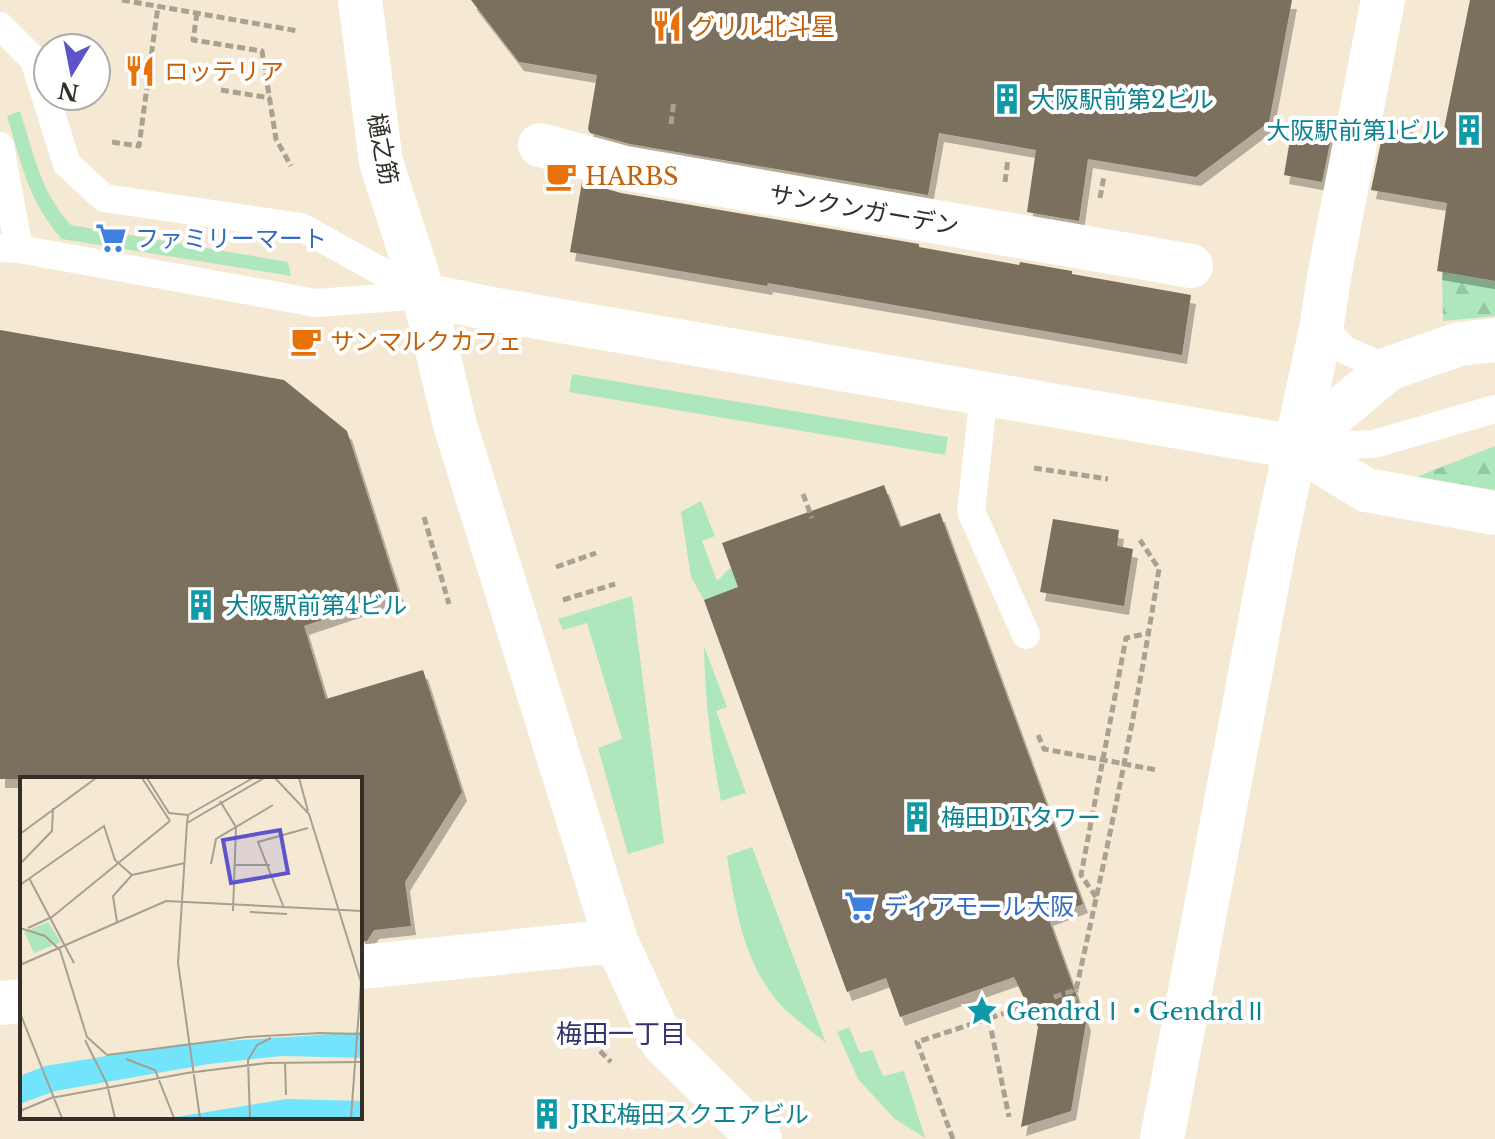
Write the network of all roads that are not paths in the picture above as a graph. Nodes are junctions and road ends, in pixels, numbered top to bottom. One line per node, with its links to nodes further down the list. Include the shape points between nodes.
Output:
1 (360, 0): 9 (street, 樋之筋, via 381,162)
2 (1383, 0): 10 (street)
3 (0, 26): 9 (lane, via 34,60 67,164 104,198 301,227)
4 (540, 145): 8 (street, サンクンガーデン, via 625,168)
5 (0, 146): 7 (lane)
6 (0, 228): 7 (lane)
7 (10, 249): 9 (lane, via 316,303)
8 (1191, 266)
9 (424, 295): 13 (street); 18 (street, 樋之筋, via 455,425)
10 (1322, 324): 12 (lane, via 1343,349); 15 (street)
11 (1495, 340): 12 (street, via 1459,344)
12 (1388, 369): 15 (street)
13 (984, 393): 15 (street); 17 (lane, via 971,511)
14 (1495, 409): 15 (lane, via 1374,444)
15 (1296, 447): 16 (street, via 1366,490); 23 (street)
16 (1495, 513)
17 (1026, 635)
18 (616, 941): 19 (street); 22 (street, 樋之筋, via 663,1043)
19 (362, 967)
20 (20, 1001): 21 (street)
21 (0, 1003)
22 (760, 1139)
23 (1162, 1139)

